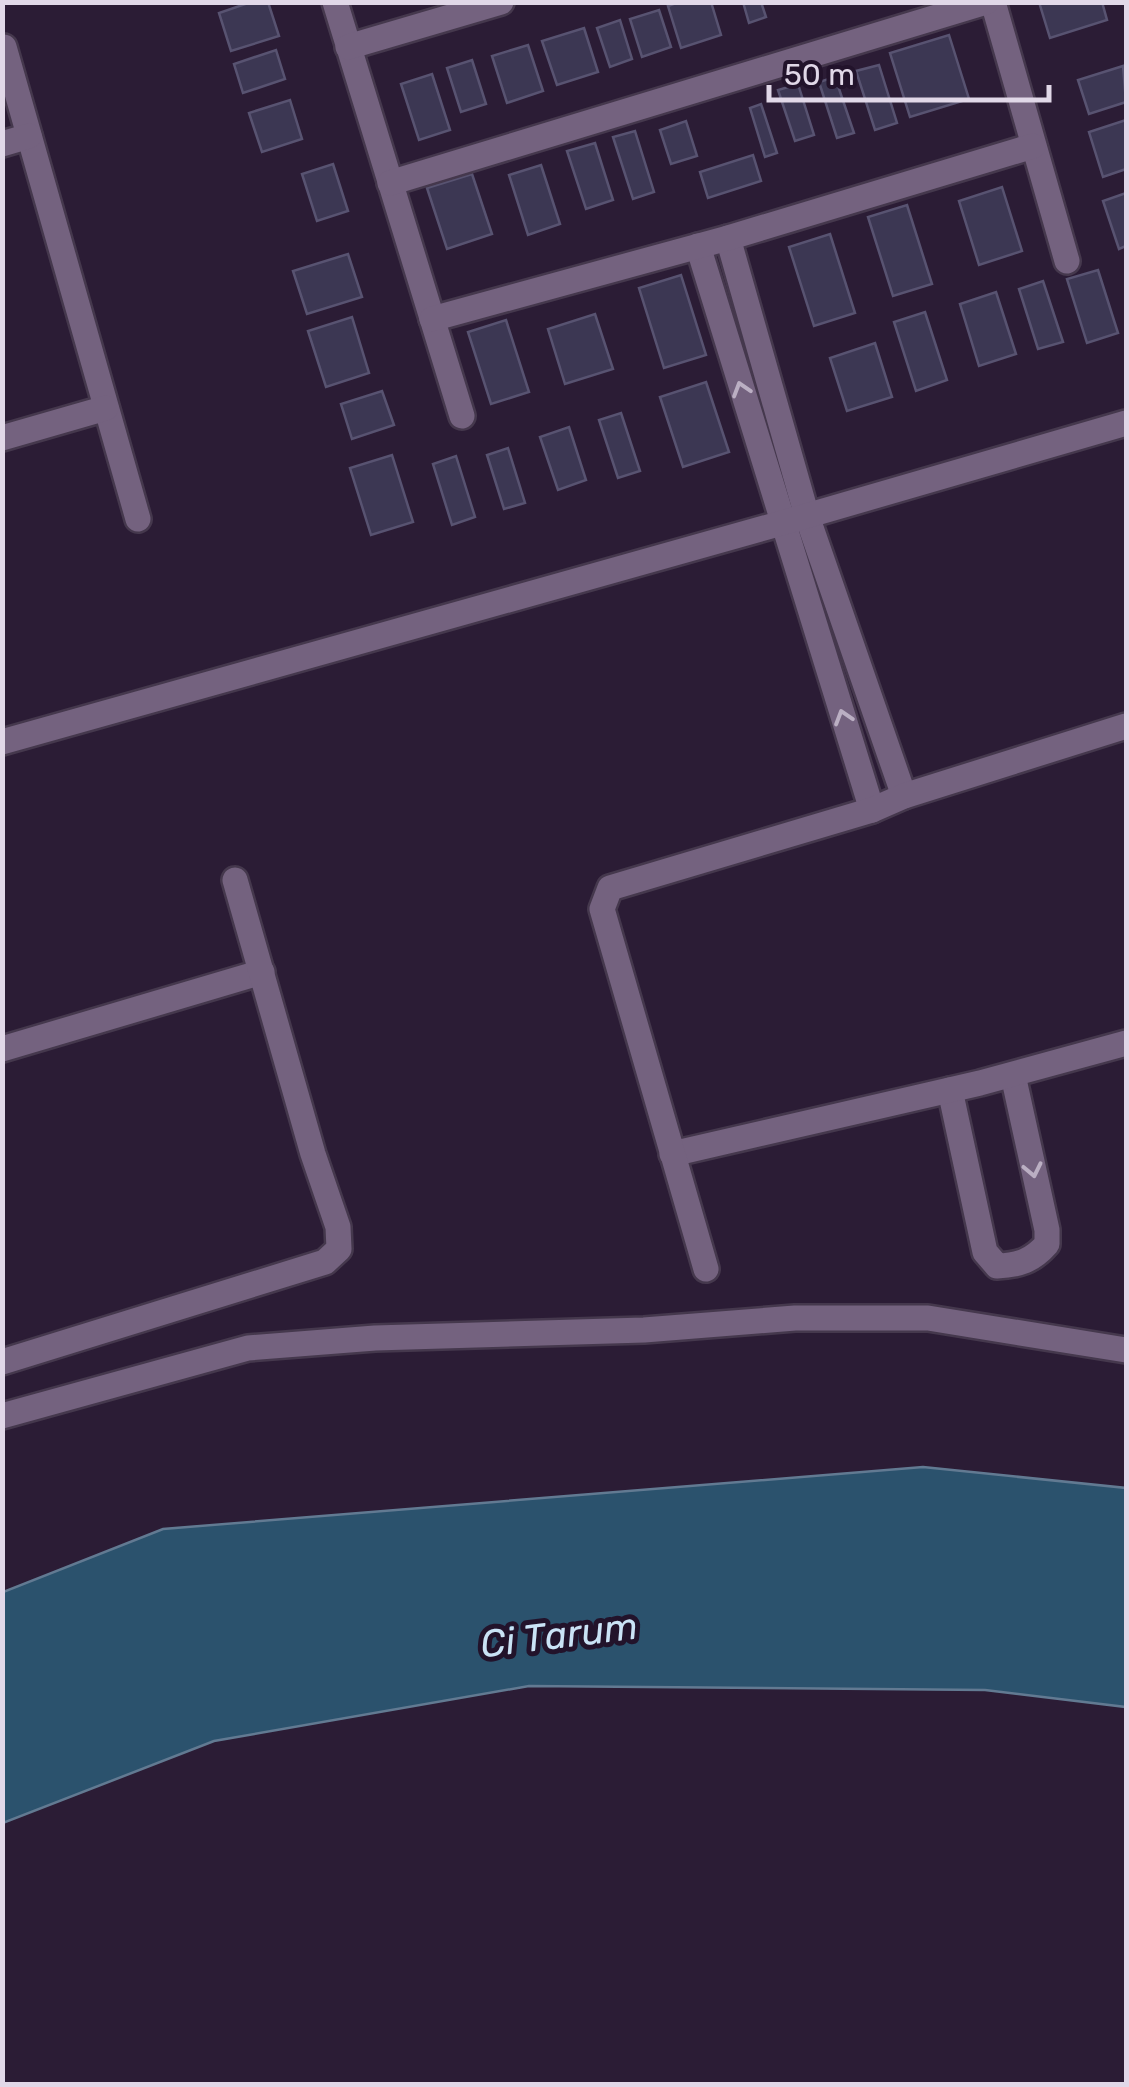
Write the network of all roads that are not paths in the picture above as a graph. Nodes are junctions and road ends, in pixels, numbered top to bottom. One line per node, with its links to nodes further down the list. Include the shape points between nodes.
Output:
1 (335, 2): 5 (street)
2 (501, 2): 5 (street)
3 (990, 2): 8 (street); 9 (street)
4 (4, 47): 6 (street)
5 (348, 48): 9 (street)
6 (29, 136): 7 (street); 14 (street)
7 (2, 144)
8 (1033, 146): 10 (street); 12 (street)
9 (390, 183): 13 (street)
10 (728, 238): 11 (street); 18 (street)
11 (698, 246): 13 (street); 20 (street, one-way to 11)
12 (1066, 261)
13 (432, 319): 15 (street)
14 (106, 408): 17 (street); 19 (street)
15 (462, 416)
16 (1126, 422): 18 (street)
17 (2, 438)
18 (808, 516): 20 (street); 23 (street)
19 (138, 519)
20 (782, 524): 22 (street); 24 (street, one-way to 20)
21 (1126, 726): 23 (street)
22 (2, 742)
23 (904, 796): 24 (street)
24 (872, 810): 31 (street, via 610,888 602,910)
25 (236, 880): 26 (street)
26 (262, 972): 28 (street); 34 (street, via 338,1227 339,1250 325,1262)
27 (1126, 1043): 29 (street)
28 (2, 1049)
29 (1013, 1074): 30 (street); 30 (street, one-way to 30, via 1047,1244 1017,1265 997,1266 985,1252)
30 (950, 1090): 31 (street)
31 (672, 1154): 32 (street)
32 (706, 1269)
33 (1126, 1350): 35 (street, via 928,1318 374,1338 248,1348)
34 (2, 1362)
35 (2, 1416)

